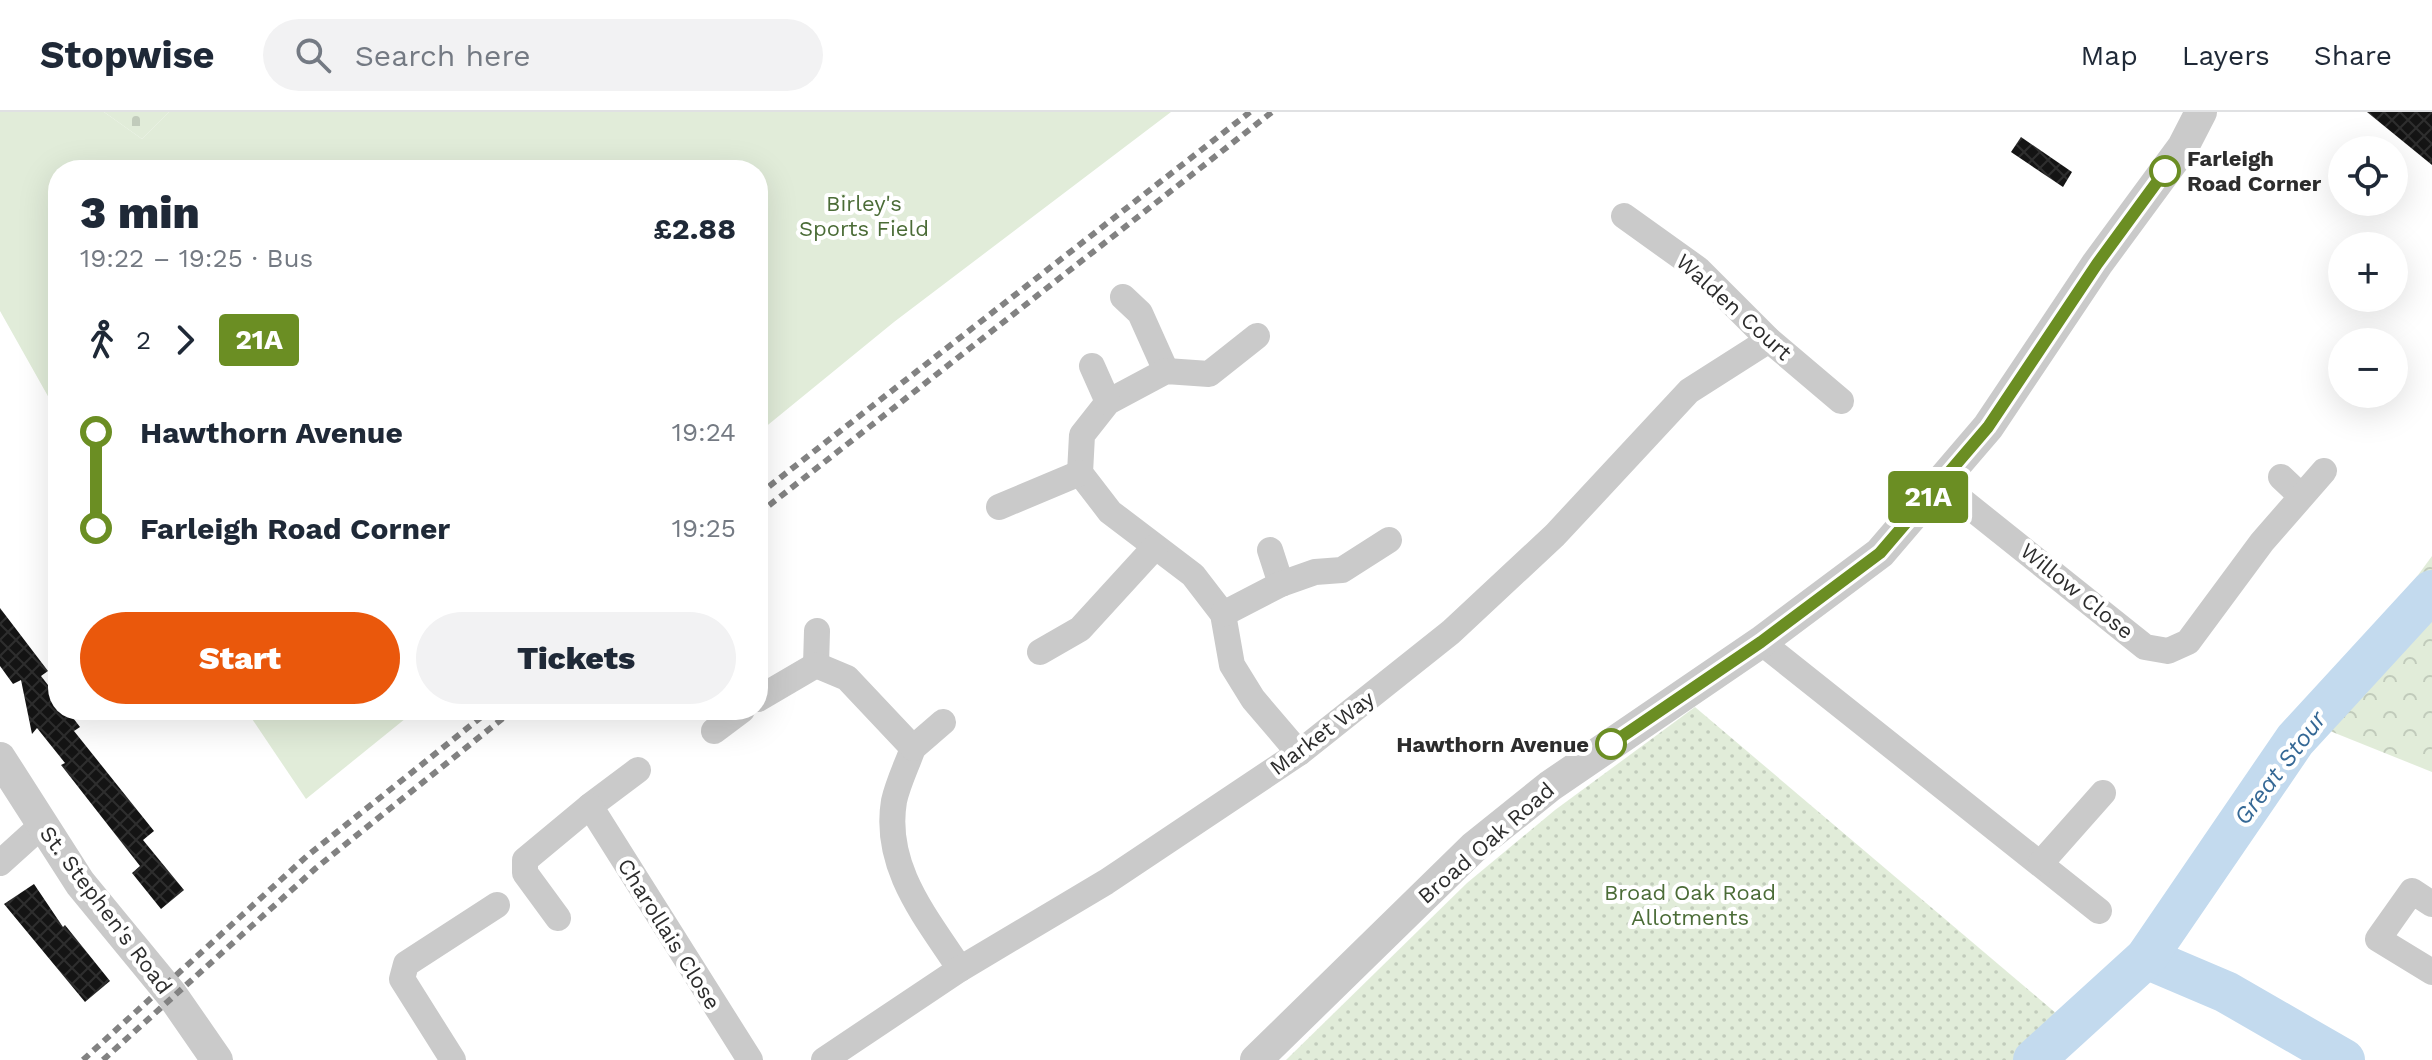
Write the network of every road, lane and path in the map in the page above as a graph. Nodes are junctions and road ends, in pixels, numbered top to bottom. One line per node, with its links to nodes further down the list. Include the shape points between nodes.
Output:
1 (2201, 112): 12 (street, Broad Oak Road, via 2183,147 1988,427)
2 (1624, 216): 5 (street, Walden Court, via 1698,269)
3 (1123, 297): 7 (street, via 1140,313)
4 (1257, 336): 7 (street, via 1209,374)
5 (1769, 340): 8 (street, Walden Court); 28 (street, Market Way, via 1689,391 1555,535 1451,632)
6 (1092, 366): 9 (street)
7 (1166, 371): 9 (street)
8 (1841, 401)
9 (1108, 402): 11 (street, via 1082,435)
10 (2324, 471): 12 (street, Willow Close, via 2291,486 2188,642 2168,651 2145,647)
11 (1080, 473): 13 (street); 15 (street, via 1110,512)
12 (1940, 483): 20 (street, Broad Oak Road, via 1880,553)
13 (999, 507)
14 (1389, 540): 17 (street, via 1342,570 1315,572)
15 (1155, 547): 18 (street, via 1193,575); 21 (street, via 1080,629)
16 (1270, 550): 17 (street)
17 (1281, 584): 18 (street)
18 (1223, 614): 28 (street, via 1232,665)
19 (817, 631): 22 (street)
20 (1761, 642): 35 (street); 46 (street, Broad Oak Road, via 1550,786 1474,847)
21 (1040, 652)
22 (816, 665): 23 (street); 27 (street, via 847,678)
23 (768, 693)
24 (729, 720): 26 (street)
25 (943, 722): 27 (street)
26 (714, 731)
27 (913, 748): 40 (street, via 894,800 892,840 906,887)
28 (1299, 753): 40 (street, Market Way, via 1106,882)
29 (0, 758): 33 (street, St. Stephen's Road)
30 (638, 770): 32 (street)
31 (2103, 793): 35 (street)
32 (590, 806): 39 (street, via 525,860 525,873); 44 (street, Charollais Close)
33 (41, 826): 34 (street); 42 (street, St. Stephen's Road)
34 (0, 863)
35 (2041, 863): 38 (street)
36 (2432, 904): 41 (street, via 2412,891 2378,939)
37 (497, 905): 43 (street, via 406,964 402,979)
38 (2099, 911)
39 (558, 918)
40 (960, 969): 45 (street, Market Way)
41 (2432, 972)
42 (217, 1060)
43 (453, 1060)
44 (750, 1060)
45 (824, 1060)
46 (1256, 1060)

